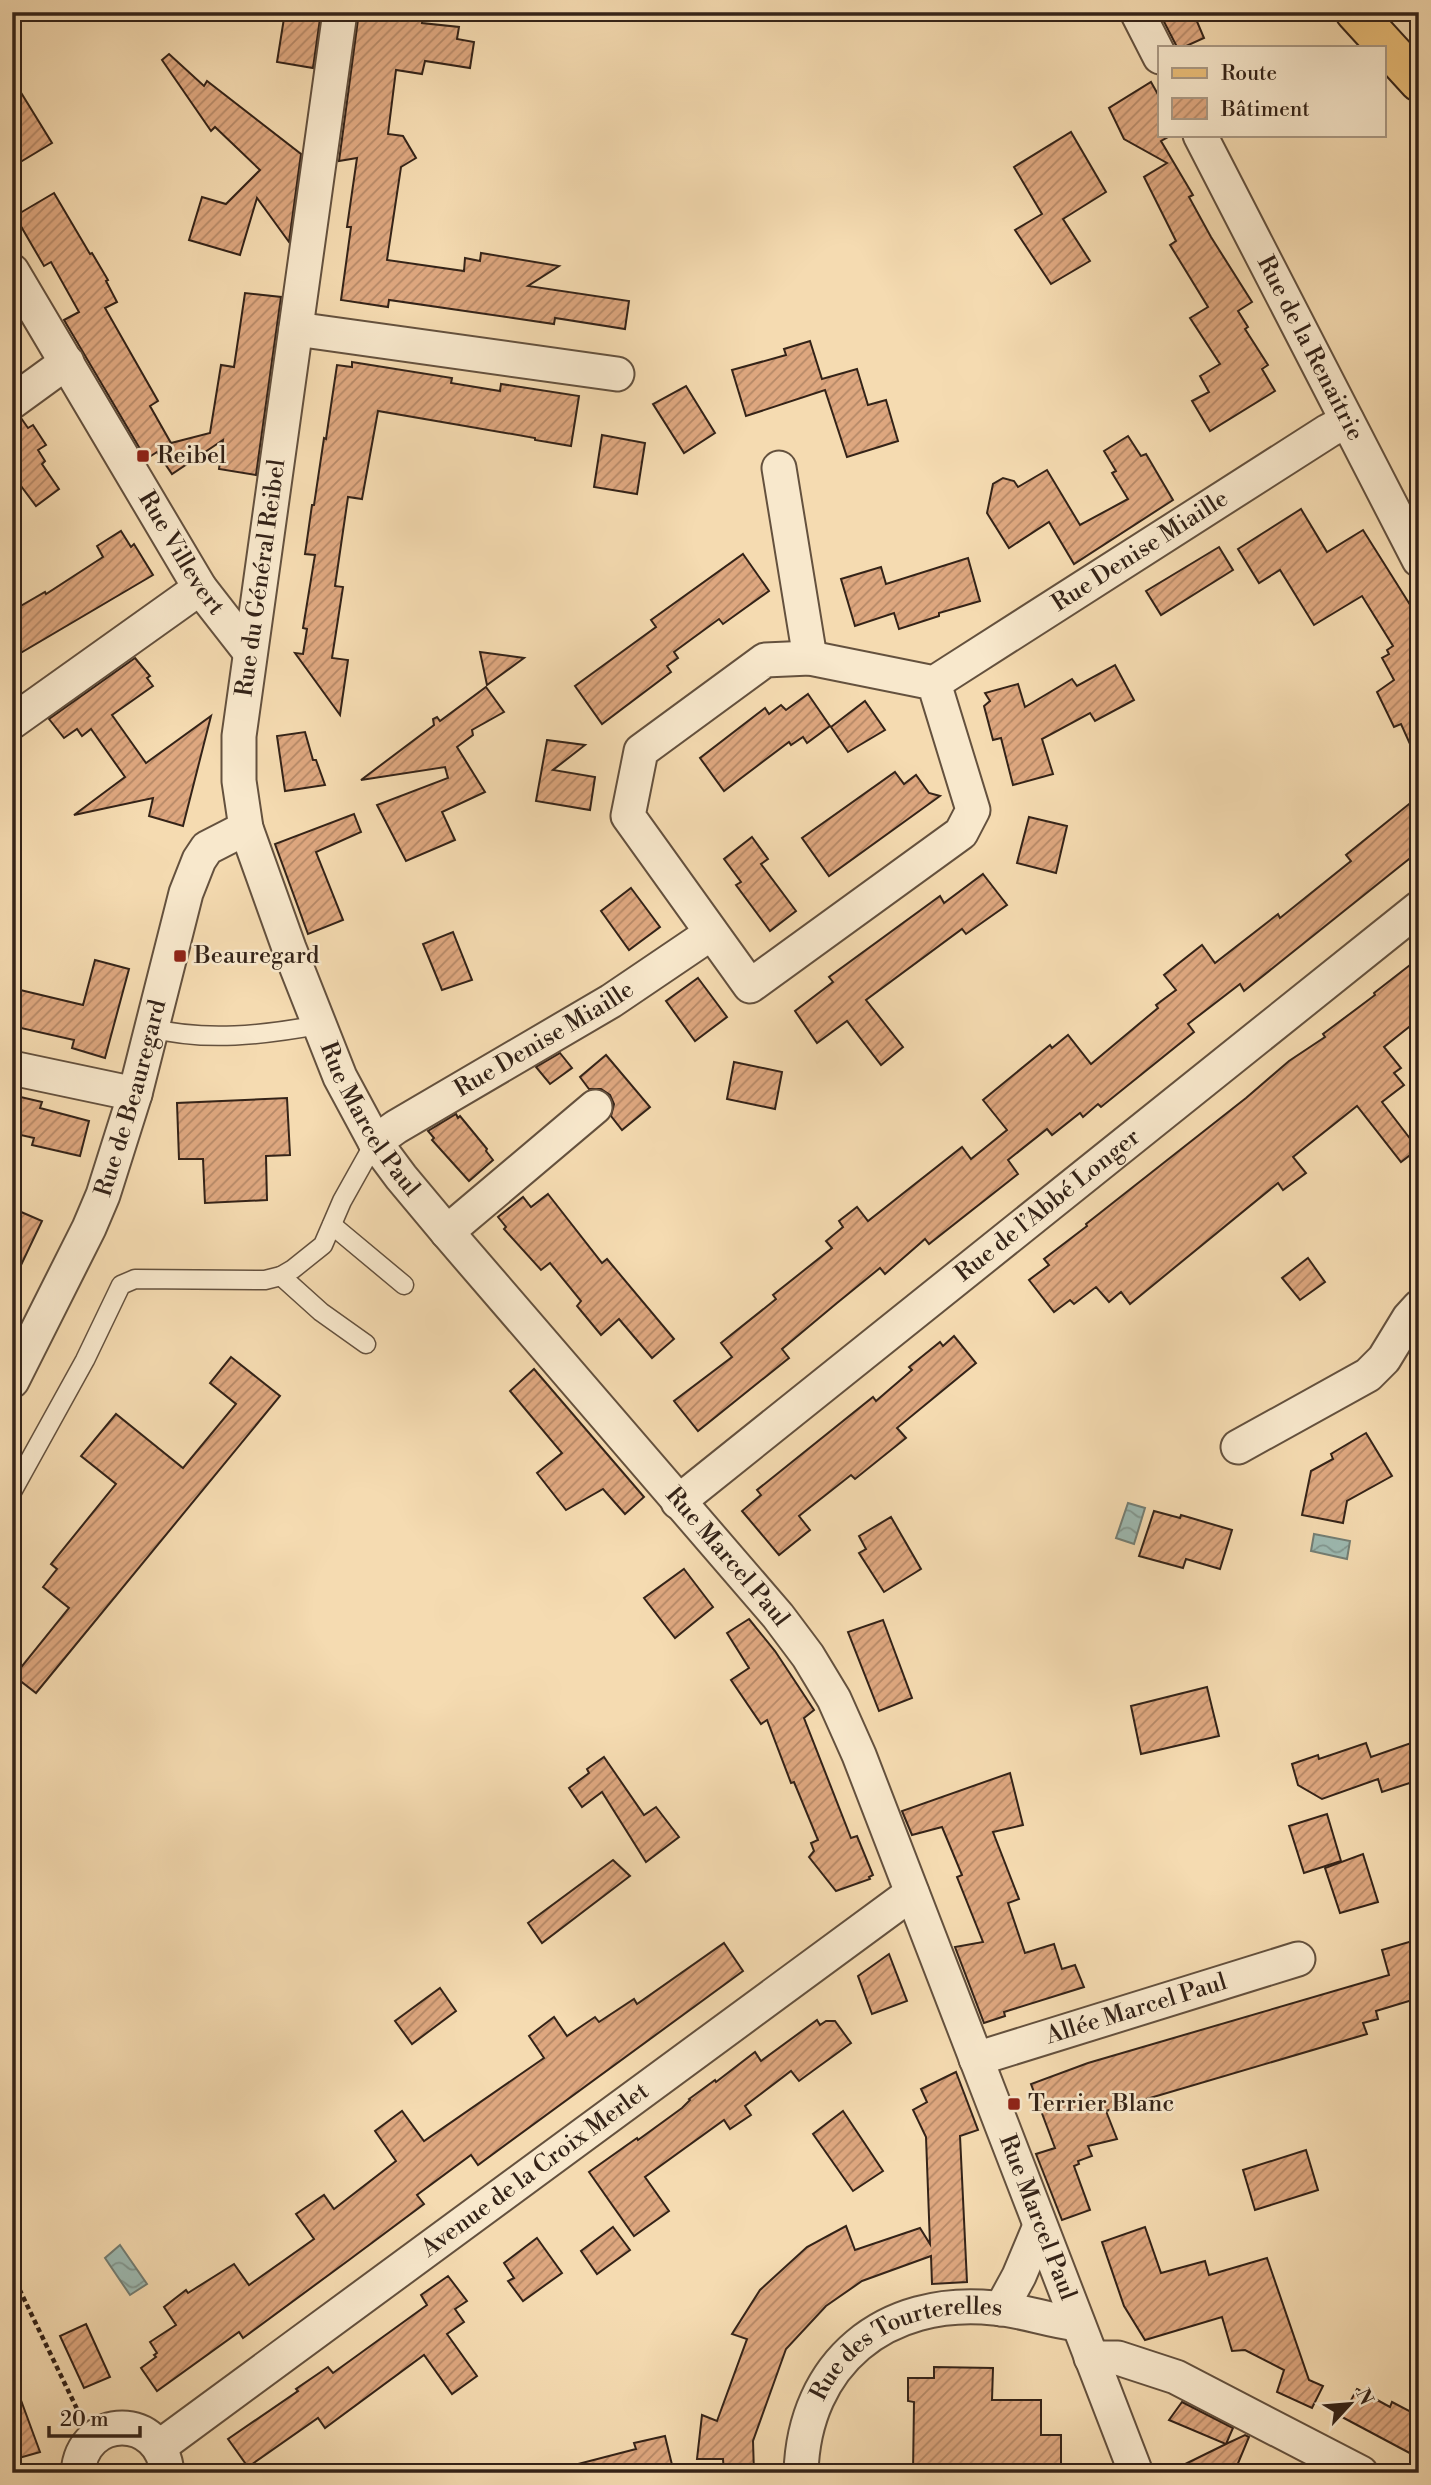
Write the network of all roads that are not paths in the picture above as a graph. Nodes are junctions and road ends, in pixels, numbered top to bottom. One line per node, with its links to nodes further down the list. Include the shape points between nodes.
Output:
1 (340, 12): 8 (street, Rue du Général Reibel)
2 (1137, 12): 4 (street)
3 (1355, 12): 5 (main road)
4 (1158, 53)
5 (1419, 82)
6 (1201, 136): 12 (street, Rue de la Renaitrie)
7 (12, 271): 9 (street, Rue Villevert)
8 (296, 329): 10 (street); 16 (street, Rue du Général Reibel)
9 (67, 362): 11 (street); 15 (street, Rue Villevert)
10 (617, 374)
11 (12, 402)
12 (1347, 421): 14 (street, Rue de la Renaitrie); 18 (street, Rue Denise Miaille)
13 (779, 468): 17 (street)
14 (1419, 560)
15 (200, 588): 16 (street, Rue Villevert); 19 (street)
16 (250, 652): 20 (street, Rue du Général Reibel, via 239,736)
17 (810, 657): 18 (street); 22 (street, via 765,660 641,751 628,816)
18 (934, 683): 22 (street, via 973,810 961,833 750,986)
19 (12, 722)
20 (246, 828): 23 (street, Rue Marcel Paul); 24 (street, Rue de Beauregard, via 207,848 199,860)
21 (1419, 908): 38 (street, Rue de l’Abbé Longer)
22 (710, 934): 28 (street, Rue Denise Miaille, via 629,990)
23 (319, 1025): 24 (lane, via 227,1036); 28 (street, Rue Marcel Paul, via 340,1077)
24 (151, 1028): 26 (street, Rue de Beauregard)
25 (12, 1068): 26 (street)
26 (135, 1094): 35 (street, Rue de Beauregard, via 89,1228)
27 (594, 1107): 30 (street)
28 (375, 1142): 29 (lane); 30 (street, Rue Marcel Paul)
29 (332, 1225): 31 (lane, via 312,1256); 32 (lane)
30 (447, 1232): 38 (street, Rue Marcel Paul)
31 (281, 1276): 34 (lane); 37 (lane, via 265,1280 135,1279 121,1285)
32 (404, 1285)
33 (1419, 1307): 36 (street, via 1368,1375)
34 (366, 1344)
35 (12, 1381)
36 (1238, 1447)
37 (12, 1492)
38 (678, 1502): 39 (street, Rue Marcel Paul, via 778,1616 834,1699)
39 (912, 1893): 41 (street, Rue Marcel Paul); 46 (street, Avenue de la Croix Merlet)
40 (1298, 1959): 41 (street, Allée Marcel Paul)
41 (975, 2059): 42 (street, Rue Marcel Paul)
42 (1040, 2226): 43 (street); 44 (street, Rue Marcel Paul)
43 (1001, 2309): 44 (street, Rue des Tourterelles); 48 (street, Rue des Tourterelles, via 921,2311 878,2329 856,2346 818,2394 802,2448)
44 (1078, 2324): 45 (street, Rue Marcel Paul)
45 (1091, 2358): 49 (street, Rue Marcel Paul); 50 (street, via 1118,2358 1176,2377)
46 (163, 2460): 47 (street, via 142,2432 127,2428 104,2431 80,2459)
47 (78, 2473)
48 (801, 2473)
49 (1136, 2473)
50 (1361, 2473)

